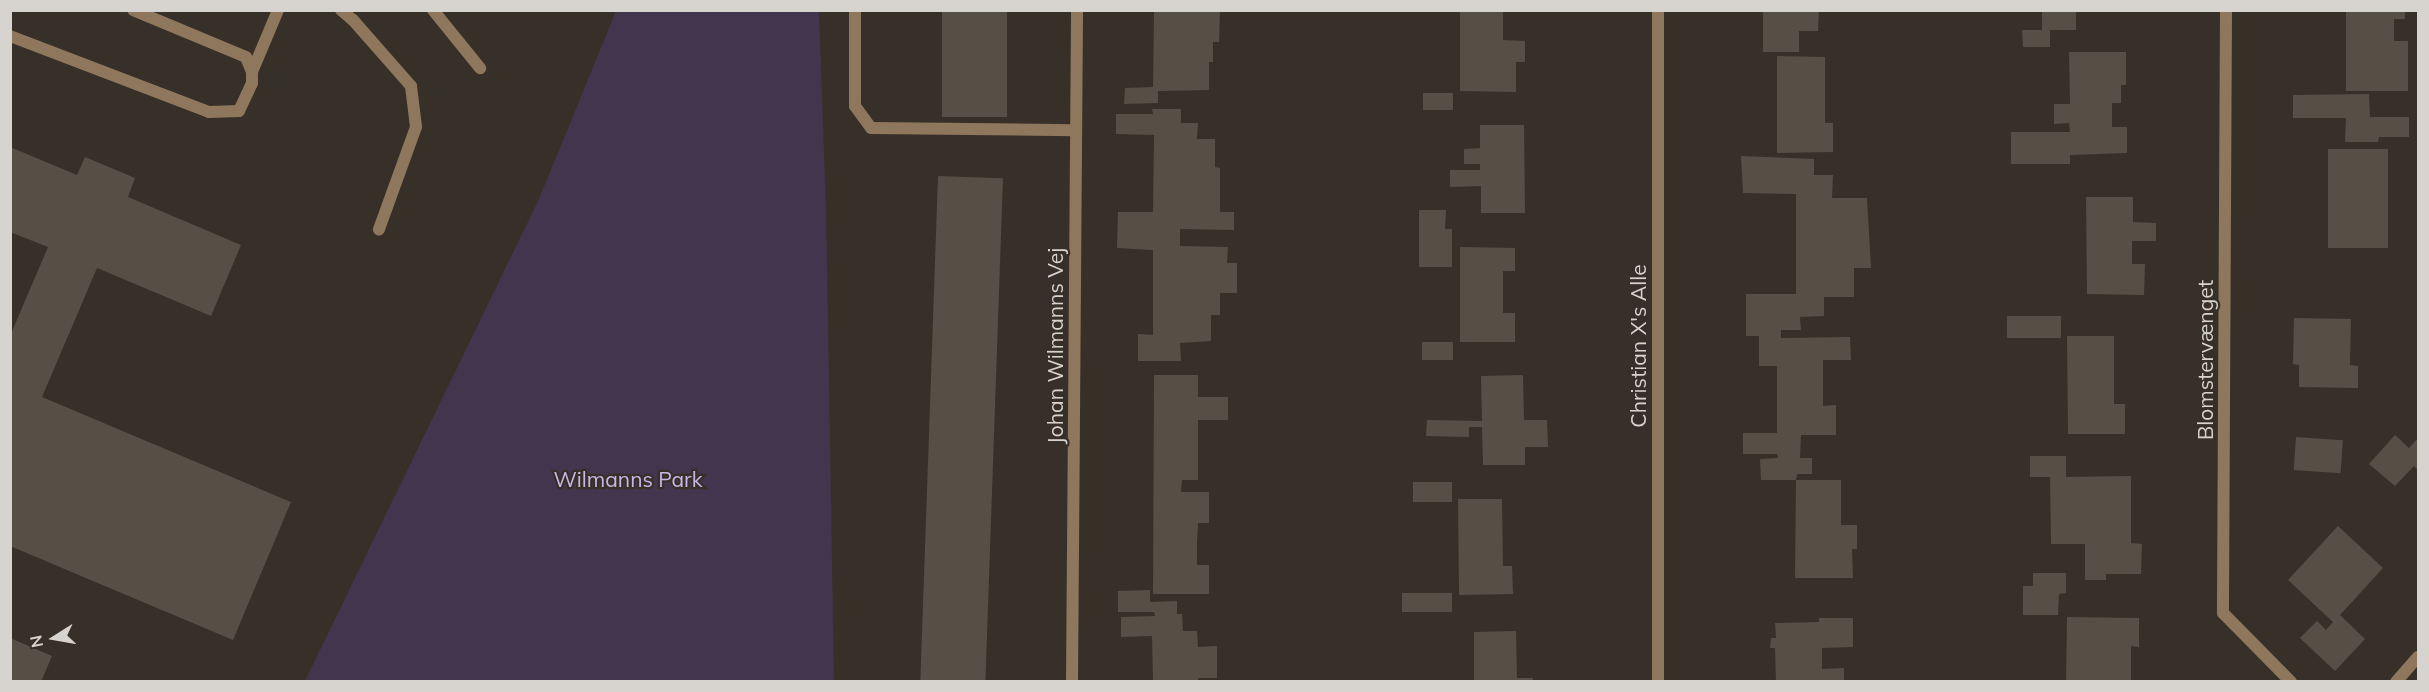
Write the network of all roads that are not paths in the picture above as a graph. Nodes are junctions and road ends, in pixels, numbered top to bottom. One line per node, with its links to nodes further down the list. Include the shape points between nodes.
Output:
1 (133, 10): 11 (street, via 246,57)
2 (278, 10): 11 (street)
3 (341, 10): 13 (street, via 411,86 417,127)
4 (433, 10): 10 (street)
5 (855, 10): 12 (street, via 855,106 871,128)
6 (1077, 10): 12 (street, Johan Wilmanns Vej)
7 (1658, 10): 16 (street, Christian X's Alle)
8 (2226, 10): 17 (street, Blomstervænget, via 2223,613)
9 (10, 36): 11 (street, via 209,112 239,111 252,83)
10 (480, 68)
11 (252, 72)
12 (1076, 130): 15 (street, Johan Wilmanns Vej)
13 (379, 230)
14 (2418, 657): 18 (street)
15 (1072, 681)
16 (1658, 681)
17 (2291, 681)
18 (2396, 681)

